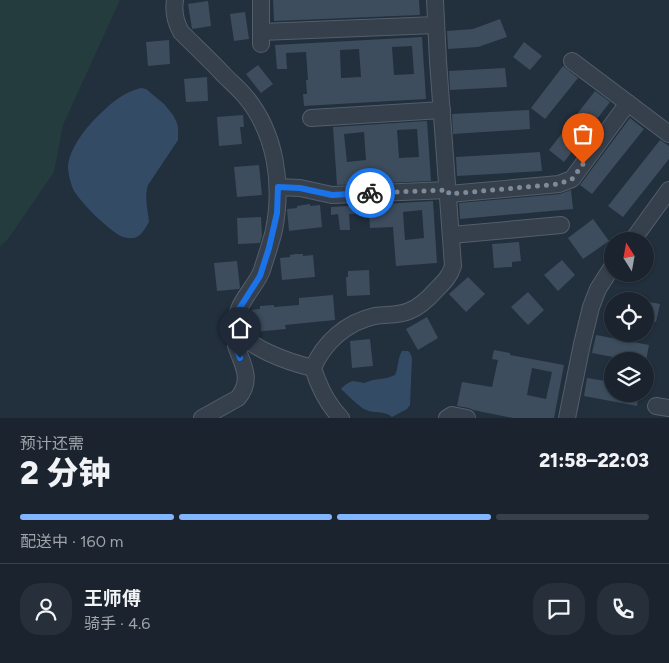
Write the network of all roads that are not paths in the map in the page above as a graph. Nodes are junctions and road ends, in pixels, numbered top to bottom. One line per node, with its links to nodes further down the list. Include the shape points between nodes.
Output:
1 (175, 0): 10 (lane, via 174,15 181,32 246,97 262,121 276,165)
2 (262, 0): 4 (lane, via 261,38)
3 (435, 0): 4 (lane)
4 (436, 25): 7 (lane)
5 (572, 61): 6 (lane)
6 (628, 103): 9 (lane); 12 (lane, via 572,179 559,184)
7 (442, 110): 8 (lane); 12 (lane)
8 (311, 118)
9 (669, 134)
10 (278, 187): 12 (lane, via 332,195); 17 (lane, via 277,213 269,248 260,276 236,318)
11 (669, 190): 14 (lane)
12 (448, 192): 15 (lane)
13 (561, 226): 15 (lane)
14 (639, 232)
15 (452, 235): 18 (lane, via 454,260 451,272 427,300 408,312 377,316 348,327 321,351)
16 (604, 279): 23 (lane, via 591,307)
17 (242, 336): 18 (lane, via 274,356); 19 (lane, via 236,346 246,375 245,388 238,398)
18 (313, 368): 20 (lane, via 325,398)
19 (202, 418)
20 (341, 418)
21 (447, 418): 22 (lane, via 452,415)
22 (467, 418)
23 (567, 418)

